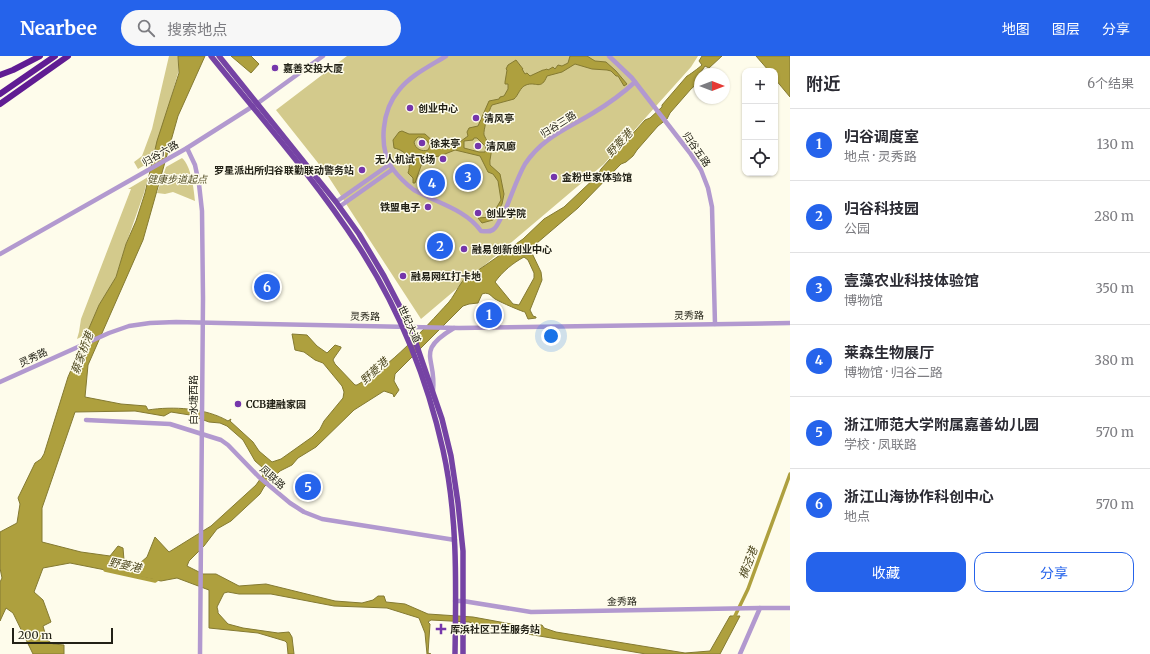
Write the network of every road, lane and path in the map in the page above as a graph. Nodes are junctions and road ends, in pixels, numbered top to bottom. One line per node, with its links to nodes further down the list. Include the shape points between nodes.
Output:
1 (40, 56): 9 (highway)
2 (55, 56): 12 (highway)
3 (68, 56): 10 (highway)
4 (211, 56): 15 (main road, 世纪大道)
5 (323, 56): 13 (street, 归谷六路)
6 (446, 56): 18 (street, via 408,81 389,105 384,139)
7 (609, 56): 11 (street, 归谷五路)
8 (220, 58): 13 (main road, 世纪大道)
9 (0, 75)
10 (36, 79): 14 (highway); 16 (highway)
11 (635, 82): 18 (street, 归谷三路, via 614,100 546,140 537,149 525,165 495,229 490,232 481,231 476,223 452,208 415,191 404,182); 23 (street, 归谷五路, via 702,170 708,188 712,207)
12 (0, 94)
13 (258, 103): 15 (street, 归谷六路); 19 (main road, 世纪大道)
14 (0, 104)
15 (252, 107): 17 (street, 归谷六路); 24 (main road, 世纪大道, via 315,186 358,246)
16 (0, 108)
17 (187, 148): 20 (street, 归谷六路); 21 (street, 白水塘西路, via 200,184)
18 (392, 166): 19 (street)
19 (338, 204): 25 (main road, 世纪大道, via 384,276)
20 (0, 254)
21 (203, 322): 24 (street, 灵秀路); 28 (street, 灵秀路, via 129,326); 31 (street, 白水塘西路)
22 (790, 323): 23 (street, 灵秀路)
23 (715, 324): 26 (street, 灵秀路)
24 (401, 326): 25 (street, 灵秀路); 27 (main road, 世纪大道)
25 (410, 326): 26 (street, 灵秀路); 27 (main road, 世纪大道)
26 (454, 328): 29 (street, via 434,343 430,352)
27 (419, 359): 29 (main road, 世纪大道); 32 (main road, 世纪大道, via 443,451)
28 (0, 382)
29 (433, 390): 34 (main road, 世纪大道, via 451,456 458,503 463,551)
30 (86, 420): 31 (street, 凤联路, via 166,424)
31 (202, 434): 32 (street, 凤联路, via 228,445 269,486 304,512 322,519); 37 (street, 白水塘西路)
32 (455, 540): 33 (main road, 世纪大道)
33 (455, 601): 34 (street, 金秀路); 38 (main road, 世纪大道)
34 (464, 601): 35 (street, 金秀路, via 530,612); 39 (main road, 世纪大道)
35 (760, 608): 36 (street, 金秀路); 40 (street)
36 (790, 608)
37 (200, 654)
38 (455, 654)
39 (463, 654)
40 (740, 654)

